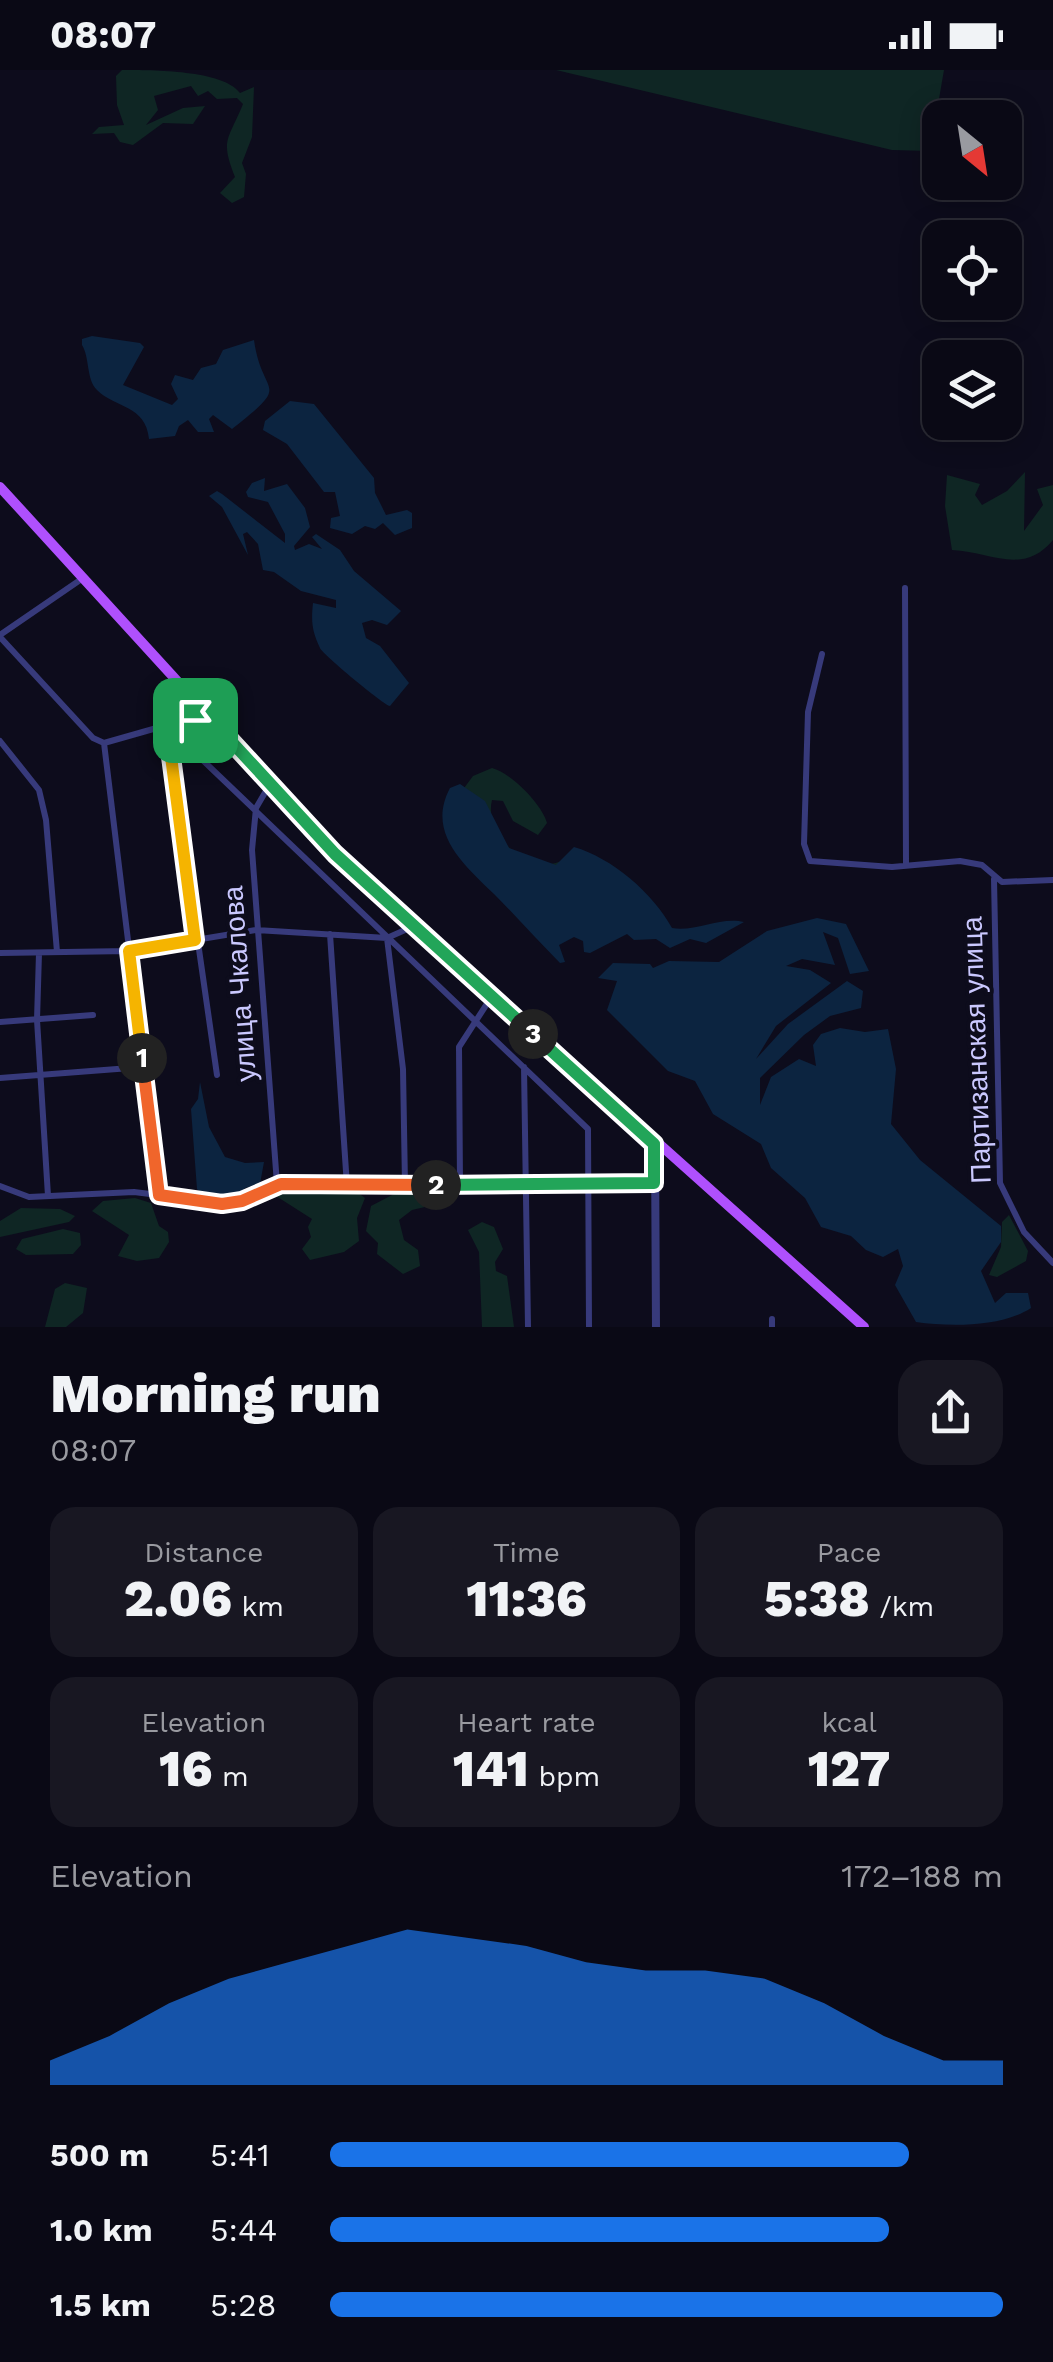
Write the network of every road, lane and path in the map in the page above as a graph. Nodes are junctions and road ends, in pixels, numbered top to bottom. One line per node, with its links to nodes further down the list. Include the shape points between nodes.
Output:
1 (0, 486): 2 (main road)
2 (83, 578): 4 (street); 6 (main road)
3 (904, 588): 12 (street)
4 (0, 636): 9 (street)
5 (822, 654): 12 (street, via 808,712 805,854 810,861)
6 (206, 714): 7 (street); 10 (main road)
7 (167, 726): 9 (street); 11 (street); 19 (street)
8 (0, 740): 21 (street, via 39,790)
9 (104, 744): 20 (street)
10 (270, 784): 11 (street, улица Чкалова); 15 (main road)
11 (256, 808): 16 (street, улица Чкалова); 18 (street)
12 (906, 865): 13 (street, via 982,864)
13 (994, 878): 14 (street); 45 (street, Партизанская улица, via 1000,1184 1024,1232)
14 (1053, 880)
15 (414, 926): 18 (street); 24 (main road)
16 (256, 930): 17 (street); 19 (street); 37 (street, улица Чкалова)
17 (330, 934): 18 (street); 41 (street)
18 (387, 938): 28 (street); 42 (street, via 403,1069)
19 (195, 940): 20 (street); 32 (street)
20 (129, 951): 21 (street); 30 (street)
21 (58, 952): 22 (street)
22 (39, 953): 23 (street); 26 (street)
23 (0, 954)
24 (492, 996): 28 (street); 34 (main road)
25 (93, 1016): 26 (street)
26 (37, 1020): 27 (street); 31 (street)
27 (0, 1022)
28 (476, 1022): 29 (street); 39 (street, via 459,1047)
29 (524, 1066): 35 (street, via 588,1129); 38 (street)
30 (143, 1067): 31 (street); 43 (street)
31 (39, 1072): 33 (street); 44 (street)
32 (217, 1075)
33 (0, 1078)
34 (654, 1144): 36 (street); 49 (main road)
35 (588, 1183): 36 (street); 38 (street); 47 (street)
36 (654, 1183): 48 (street)
37 (277, 1184): 41 (street); 43 (street, via 235,1203)
38 (525, 1184): 39 (street); 46 (street)
39 (460, 1185): 42 (street)
40 (0, 1186): 44 (street)
41 (346, 1186): 42 (street)
42 (405, 1186)
43 (159, 1195): 44 (street)
44 (48, 1196)
45 (1053, 1263)
46 (528, 1327)
47 (589, 1327)
48 (656, 1327)
49 (864, 1327)

